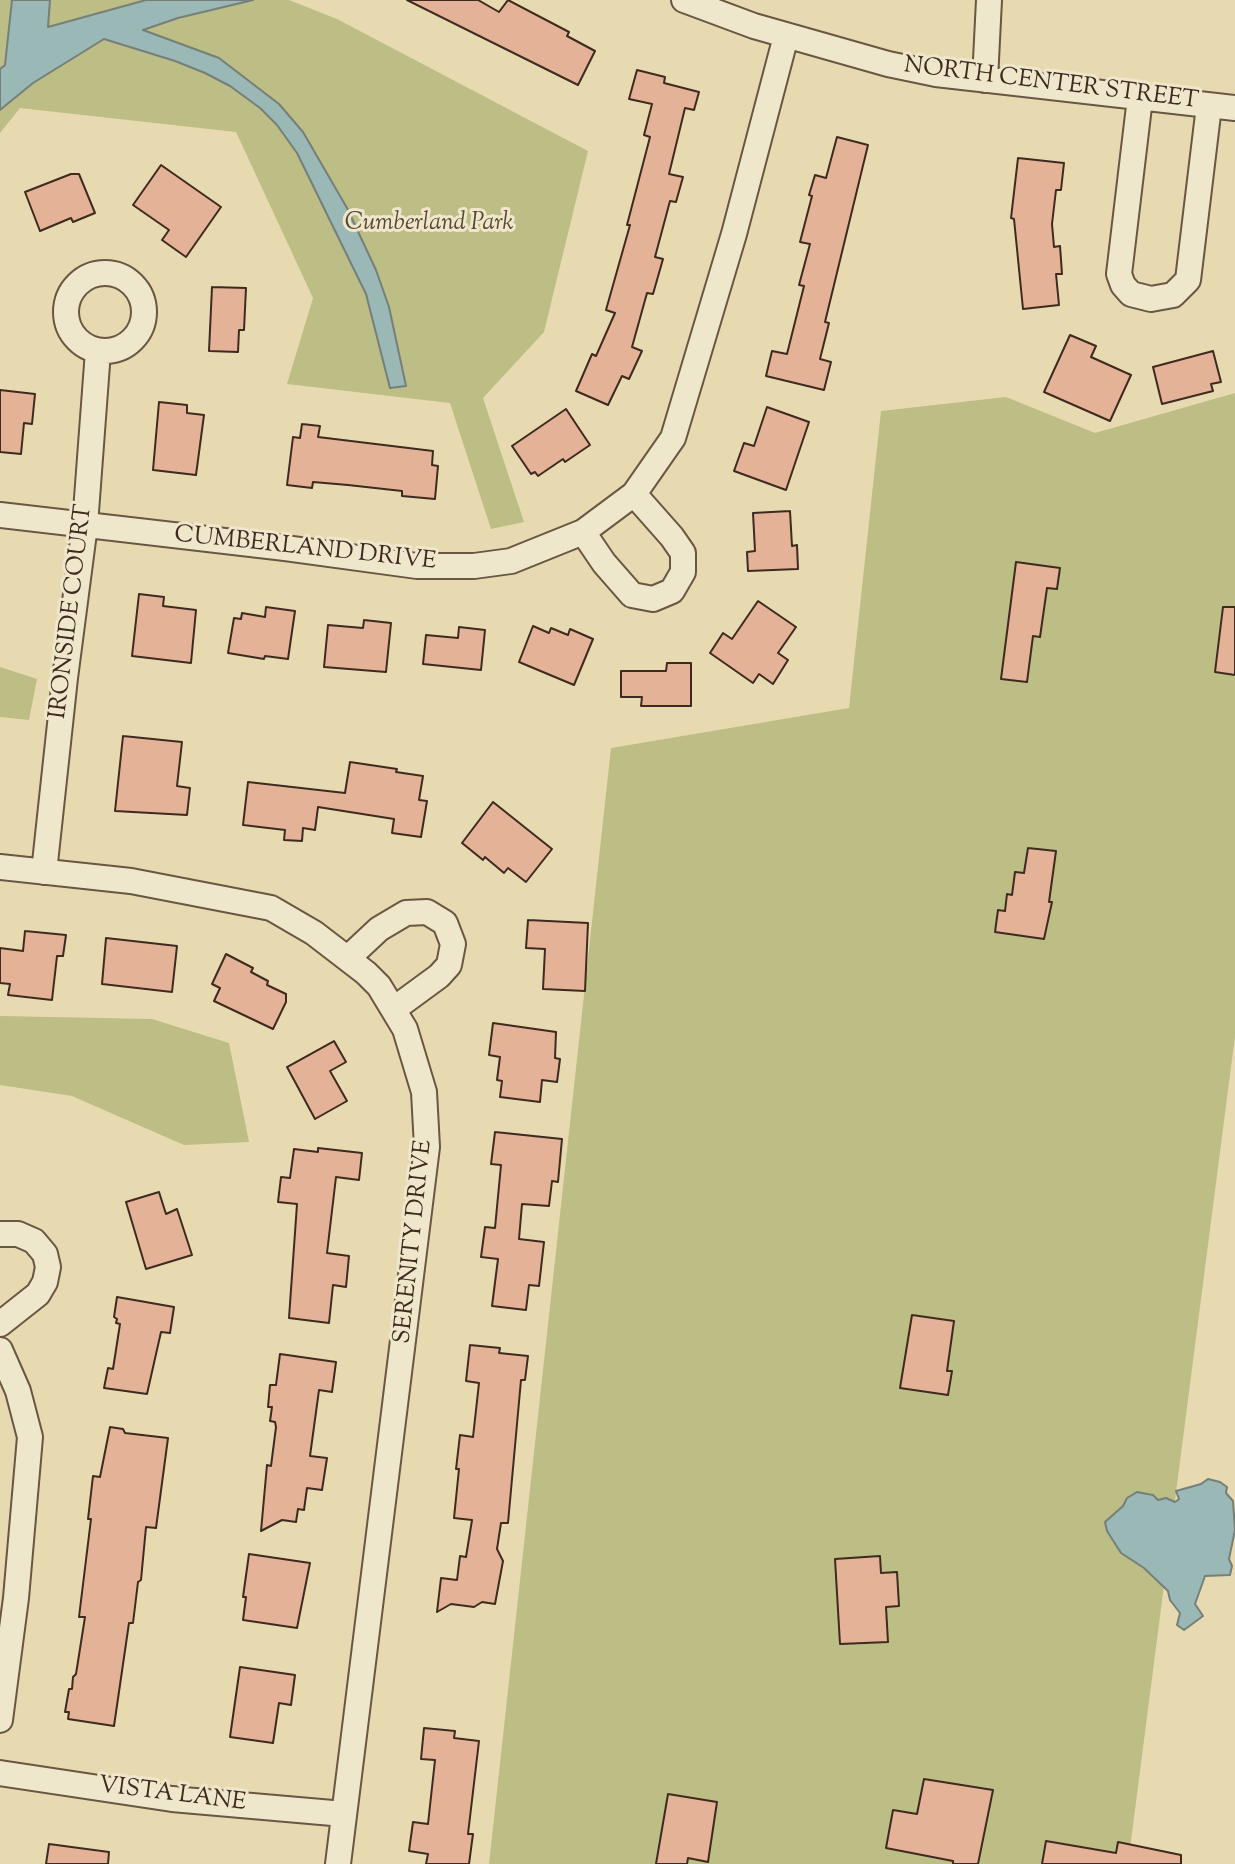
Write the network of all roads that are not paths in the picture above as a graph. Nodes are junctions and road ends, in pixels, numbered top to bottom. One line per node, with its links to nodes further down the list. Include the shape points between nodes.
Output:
1 (684, 0): 3 (street, NORTH CENTER STREET)
2 (989, 0): 4 (street)
3 (786, 36): 4 (street, NORTH CENTER STREET, via 888,64); 9 (street, CUMBERLAND DRIVE, via 673,438)
4 (985, 80): 5 (street, NORTH CENTER STREET)
5 (1140, 98): 6 (street, NORTH CENTER STREET); 6 (street, via 1119,274 1131,294 1151,299 1173,295 1188,280)
6 (1209, 106): 7 (street, NORTH CENTER STREET)
7 (1235, 108)
8 (98, 351): 11 (street, IRONSIDE COURT)
9 (634, 494): 12 (street, CUMBERLAND DRIVE); 12 (street, via 683,553 683,572 672,591 653,599 632,595)
10 (0, 515): 11 (street, CUMBERLAND DRIVE)
11 (85, 525): 12 (street, CUMBERLAND DRIVE, via 417,566 511,561); 14 (street, IRONSIDE COURT)
12 (583, 532)
13 (0, 867): 14 (street, SERENITY DRIVE)
14 (44, 872): 15 (street, SERENITY DRIVE, via 131,881 271,908)
15 (348, 958): 16 (street, SERENITY DRIVE, via 379,986); 16 (street, via 406,913 427,912 445,923 453,944 449,965)
16 (394, 1009): 22 (street, SERENITY DRIVE, via 424,1092 427,1147)
17 (0, 1234): 18 (street, via 34,1241 48,1267 38,1294)
18 (0, 1324)
19 (0, 1350): 20 (street, via 30,1437)
20 (0, 1720)
21 (0, 1773): 22 (street, VISTA LANE, via 172,1799)
22 (344, 1814): 23 (street, SERENITY DRIVE)
23 (338, 1864)

